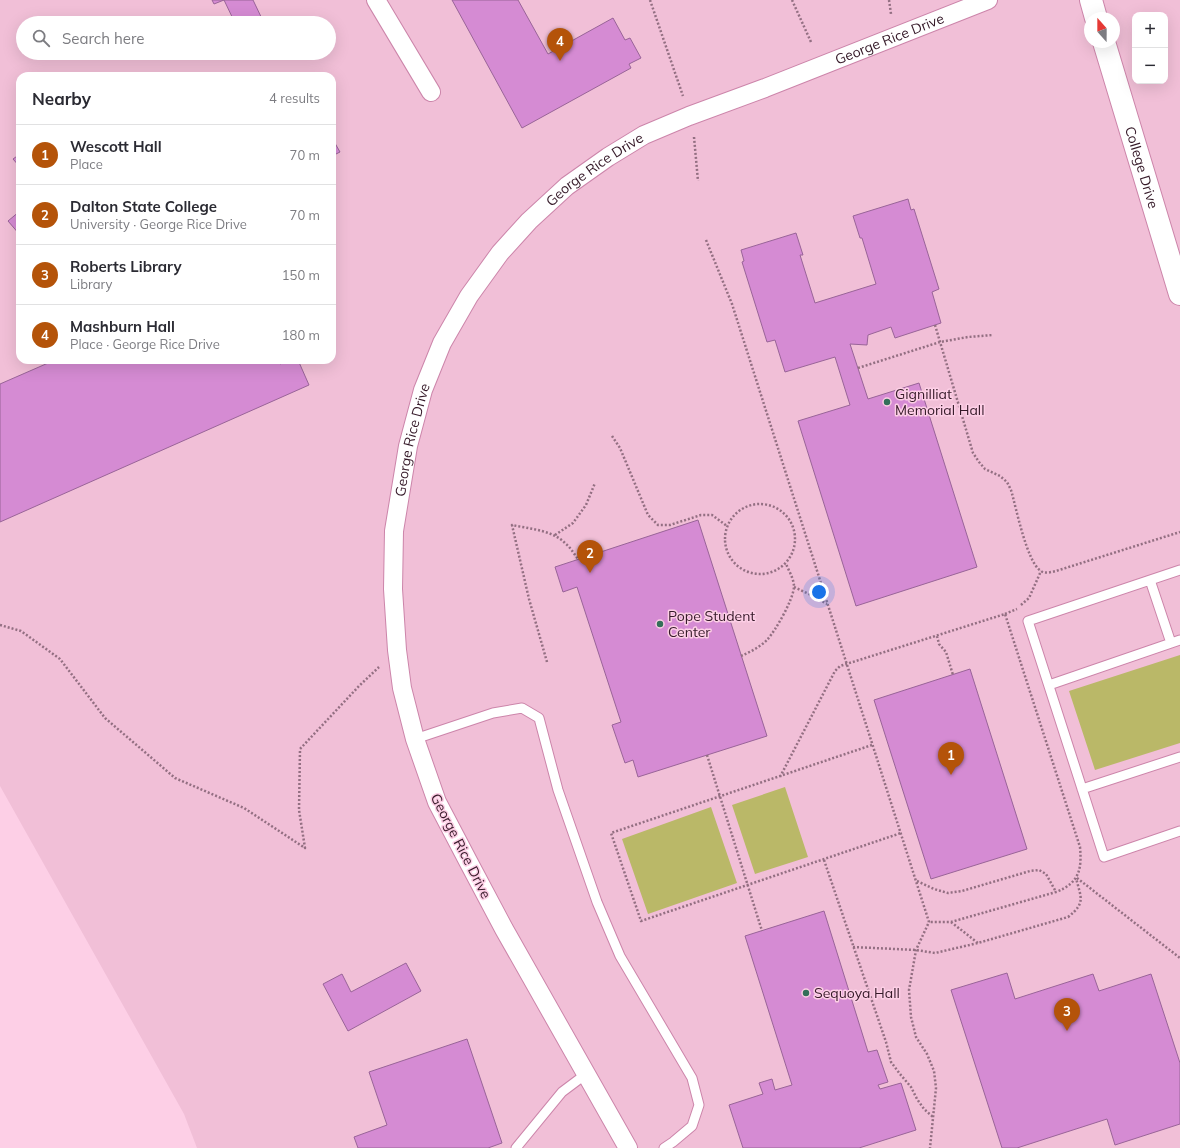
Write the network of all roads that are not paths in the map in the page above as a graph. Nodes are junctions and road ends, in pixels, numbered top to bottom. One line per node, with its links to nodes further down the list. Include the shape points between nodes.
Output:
1 (376, 0): 6 (street)
2 (988, 0): 13 (street, George Rice Drive, via 644,135 567,186 529,221 500,253 469,296 442,343 423,390 408,446 394,531 393,589 402,688)
3 (1091, 0): 4 (street)
4 (1094, 12)
5 (1106, 48): 7 (street, College Drive)
6 (431, 92)
7 (1180, 294)
8 (1180, 570): 9 (lane)
9 (1150, 580): 11 (lane); 12 (lane, via 1028,621)
10 (1180, 640): 11 (lane)
11 (1171, 643): 12 (lane)
12 (1048, 685): 15 (lane)
13 (415, 739): 17 (street, George Rice Drive, via 437,802 504,930); 20 (lane, via 493,713 522,708 540,718 558,790 597,902 617,950 692,1078 698,1105 692,1126)
14 (1180, 757): 15 (lane)
15 (1082, 789): 16 (lane, via 1104,857)
16 (1180, 830)
17 (586, 1074): 18 (lane, via 562,1092); 19 (street, George Rice Drive)
18 (516, 1148)
19 (628, 1148)
20 (664, 1148)

